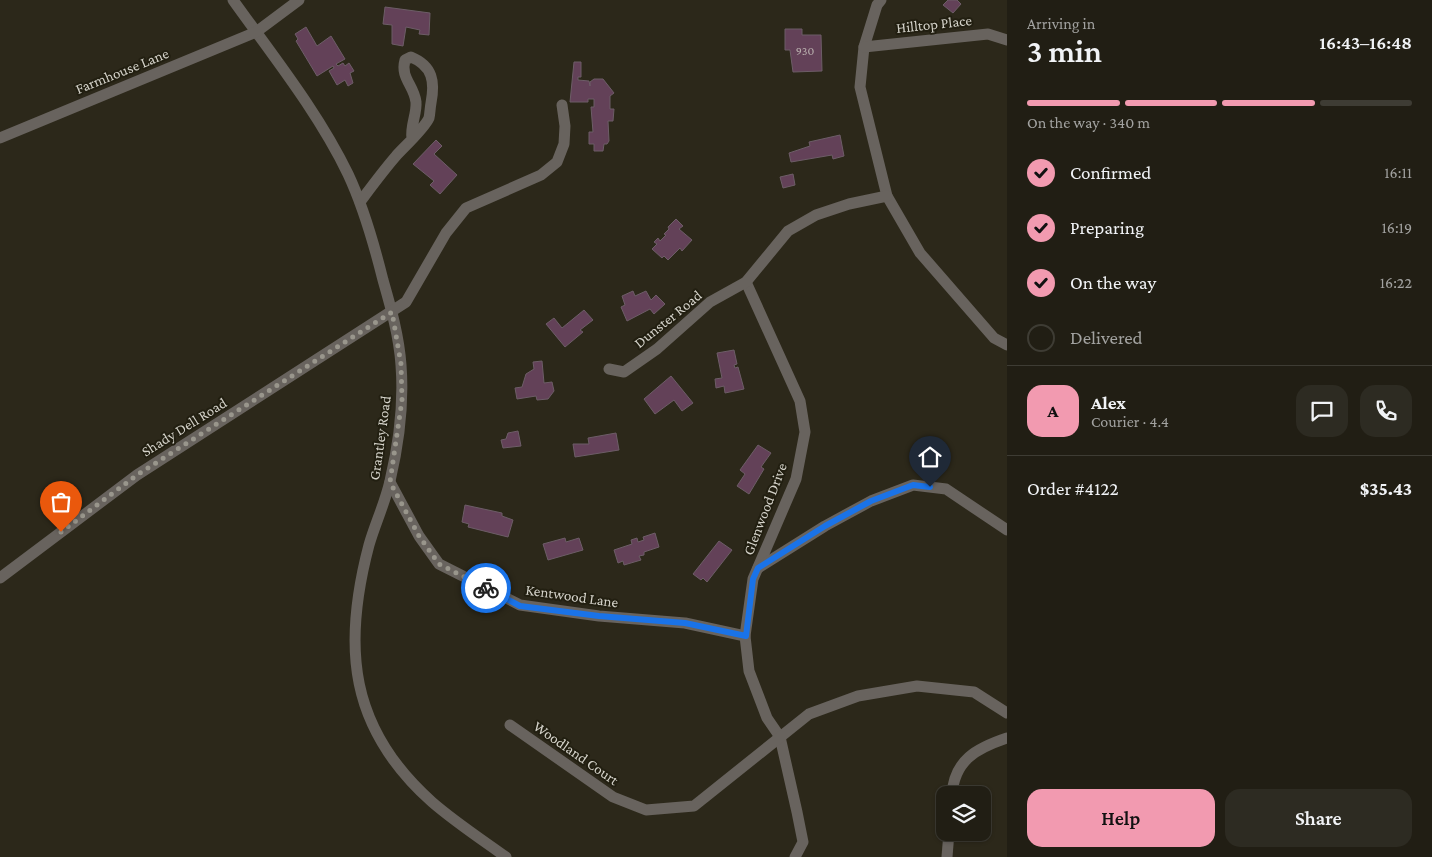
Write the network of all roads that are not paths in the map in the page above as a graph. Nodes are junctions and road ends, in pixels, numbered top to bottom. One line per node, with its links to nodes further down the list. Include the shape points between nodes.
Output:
1 (233, 0): 4 (street, Grantley Road)
2 (299, 0): 4 (street, Farmhouse Lane)
3 (881, 0): 6 (street)
4 (256, 32): 8 (street, Farmhouse Lane); 11 (street, Grantley Road, via 328,138)
5 (1007, 40): 6 (street, Hilltop Place, via 988,34)
6 (864, 47): 10 (street, via 860,87)
7 (562, 105): 13 (street, Shady Dell Road, via 564,144 557,162 541,175 466,208 446,233 406,302)
8 (0, 138)
9 (412, 138): 9 (street, via 429,119 434,86 432,75 420,60 411,57 405,60 402,70 416,102); 11 (street)
10 (887, 196): 12 (street, via 849,204 788,231); 14 (street, via 920,253 994,338)
11 (360, 202): 13 (street, Grantley Road)
12 (746, 282): 15 (street, Dunster Road, via 710,302 657,349 624,372); 18 (street, Glenwood Drive, via 800,400 805,432 796,479)
13 (392, 312): 16 (street, Grantley Road, via 401,364 402,400); 19 (street, Shady Dell Road, via 137,475)
14 (1007, 345)
15 (609, 369)
16 (390, 482): 20 (street, Kentwood Lane, via 419,536 439,564 520,606 685,623); 27 (street, Grantley Road, via 359,587 353,644 359,685 378,734 413,784)
17 (1007, 530): 18 (street, via 946,489 913,485 871,501)
18 (758, 568): 20 (street, Glenwood Drive, via 753,579)
19 (0, 578)
20 (746, 636): 23 (street, Glenwood Drive, via 749,671 767,718)
21 (1007, 713): 23 (street, Woodland Court, via 974,692 918,686 858,696 809,714)
22 (510, 725): 23 (street, Woodland Court, via 612,798 646,810 694,806)
23 (780, 736): 28 (street, Glenwood Drive, via 803,842)
24 (1007, 738): 25 (street, via 982,746 960,765)
25 (953, 786)
26 (948, 841): 29 (street)
27 (506, 857)
28 (795, 857)
29 (947, 857)

